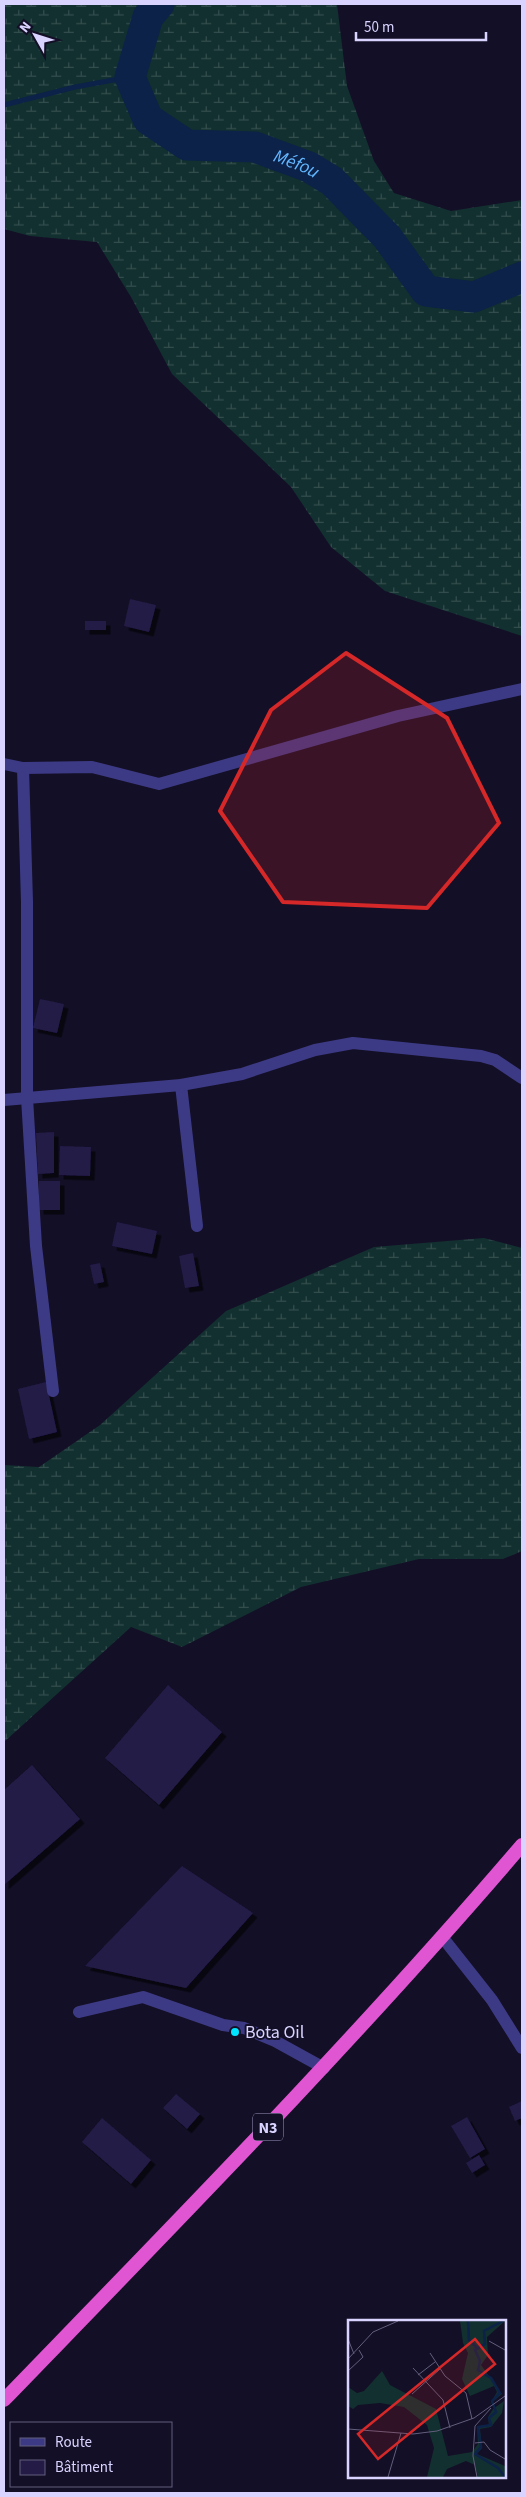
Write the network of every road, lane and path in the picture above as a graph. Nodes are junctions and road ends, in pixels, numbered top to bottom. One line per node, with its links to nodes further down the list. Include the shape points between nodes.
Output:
1 (522, 689): 3 (street, via 398,716 159,784 92,767)
2 (4, 764): 3 (street)
3 (23, 768): 6 (street)
4 (522, 1078): 5 (street, via 495,1060 481,1056 353,1043 315,1050 242,1074)
5 (181, 1085): 6 (street); 8 (street)
6 (27, 1098): 7 (street); 9 (street, via 36,1246)
7 (4, 1100)
8 (197, 1226)
9 (53, 1391)
10 (522, 1845): 11 (highway, N3)
11 (443, 1938): 13 (street, via 492,2000); 14 (highway, N3)
12 (79, 2012): 14 (street, via 143,1996 223,2025 244,2028)
13 (522, 2048)
14 (324, 2068): 15 (highway, N3)
15 (4, 2400)

